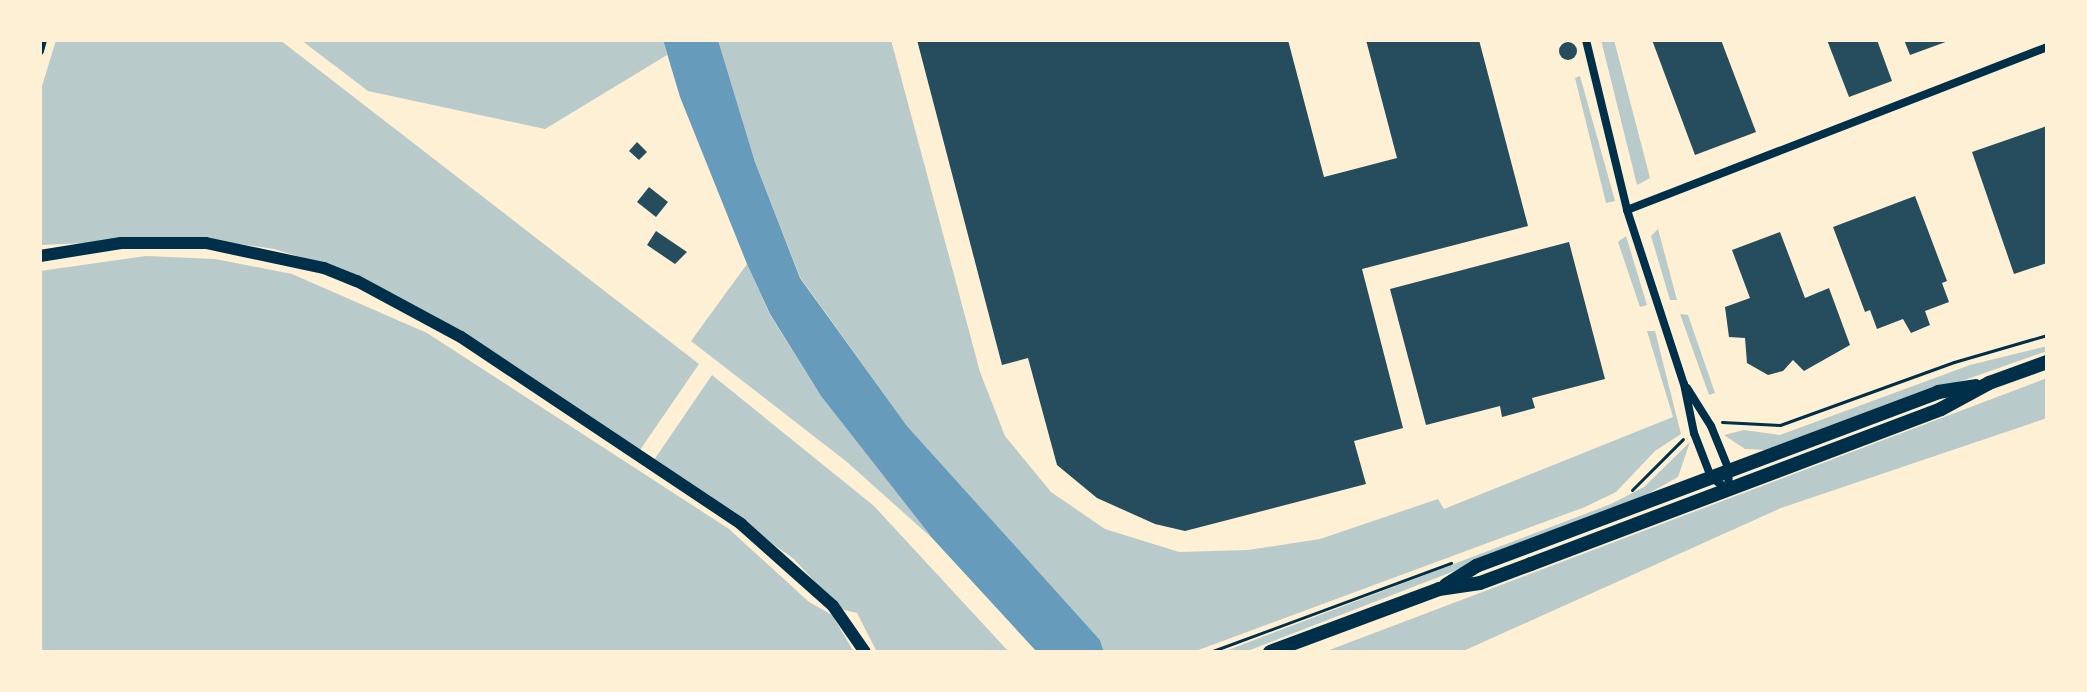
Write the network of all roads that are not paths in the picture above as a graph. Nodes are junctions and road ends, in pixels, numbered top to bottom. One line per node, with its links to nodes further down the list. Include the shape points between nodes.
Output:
1 (43, 40): 4 (street)
2 (1586, 40): 5 (street)
3 (2047, 47): 5 (street)
4 (40, 51)
5 (1627, 210): 9 (street)
6 (40, 256): 14 (street, via 121,243 206,243 324,268 357,281 461,337 741,524 833,606)
7 (2047, 362): 8 (main road)
8 (1989, 383): 10 (main road, via 1938,392); 12 (main road, via 1941,409)
9 (1684, 384): 10 (street, via 1711,426); 11 (street, via 1694,433)
10 (1729, 470): 11 (main road); 12 (street)
11 (1711, 477): 12 (street); 13 (main road, via 1476,566)
12 (1728, 490): 13 (main road, via 1480,583)
13 (1439, 589): 15 (main road)
14 (865, 652)
15 (1270, 652)

